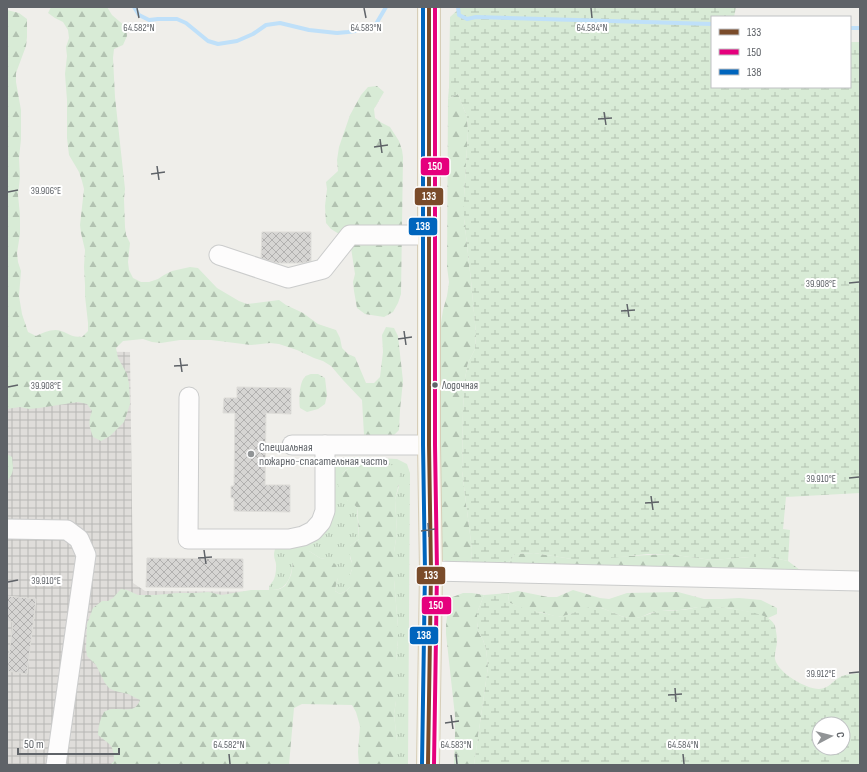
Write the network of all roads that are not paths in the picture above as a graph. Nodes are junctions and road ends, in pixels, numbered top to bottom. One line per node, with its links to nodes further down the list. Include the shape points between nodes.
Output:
1 (429, 7): 2 (main road)
2 (429, 235): 3 (lane, via 350,235 323,269 288,278); 7 (main road)
3 (219, 255)
4 (189, 398): 6 (lane, via 188,540 289,539 313,532 325,511)
5 (292, 445): 6 (lane)
6 (325, 445): 7 (lane)
7 (429, 445): 9 (main road)
8 (7, 529): 11 (lane, via 68,530 79,539 86,555)
9 (431, 571): 10 (lane); 12 (main road)
10 (860, 581)
11 (56, 765)
12 (428, 765)

